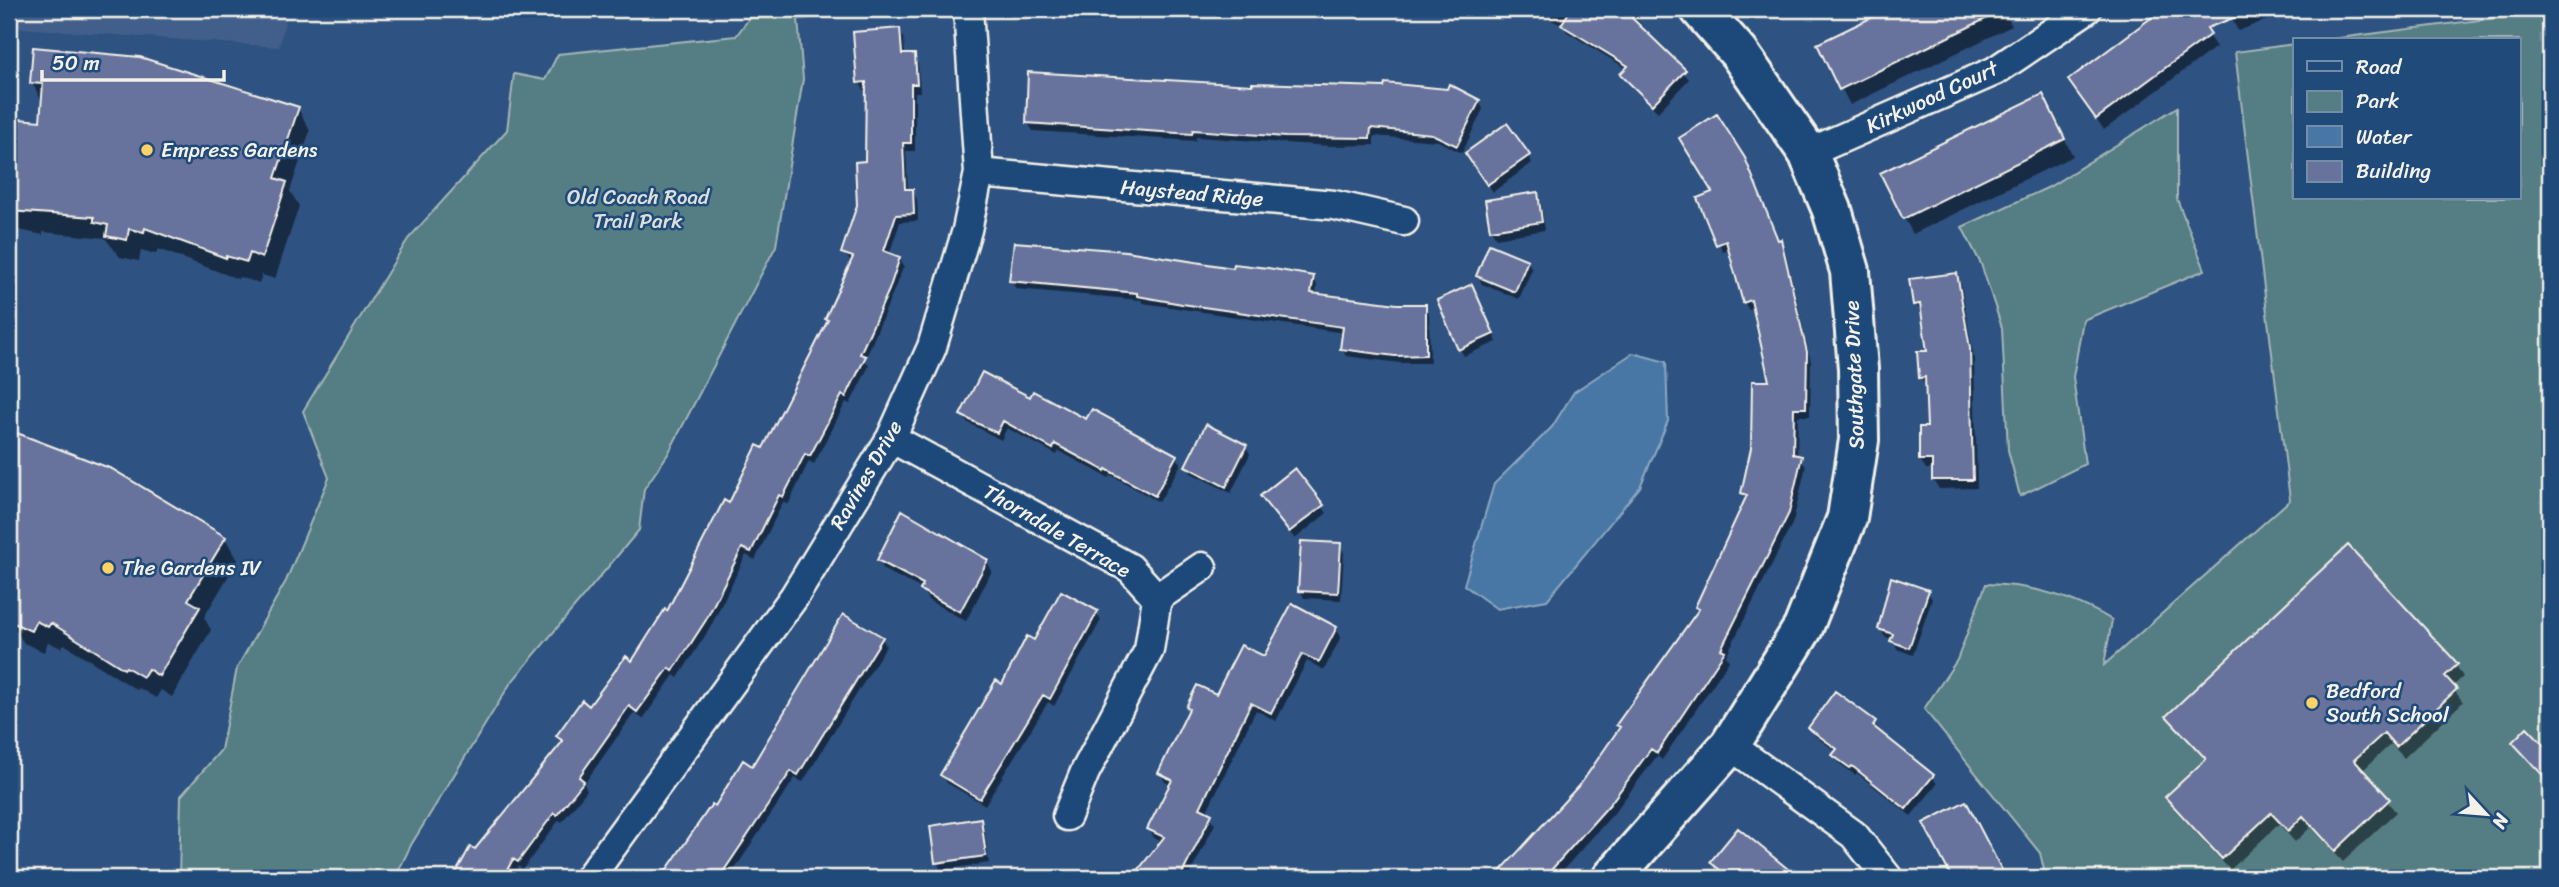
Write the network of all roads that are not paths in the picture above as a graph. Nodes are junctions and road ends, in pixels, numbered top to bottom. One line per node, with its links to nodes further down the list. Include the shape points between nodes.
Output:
1 (968, 9): 5 (street, Ravines Drive)
2 (1700, 9): 4 (street, Southgate Drive, via 1739,53)
3 (2087, 9): 4 (street, Kirkwood Court, via 1995,71)
4 (1808, 153): 10 (street, Southgate Drive, via 1850,271 1859,440 1847,518 1803,628)
5 (979, 173): 6 (street, Haystead Ridge, via 1334,205); 7 (street, Ravines Drive, via 932,347)
6 (1404, 221)
7 (891, 438): 9 (street, Thorndale Terrace, via 1130,568); 12 (street, Ravines Drive, via 794,597)
8 (1202, 567): 9 (street)
9 (1157, 598): 11 (street, via 1149,650)
10 (1730, 745): 13 (street, Southgate Drive); 14 (street, via 1854,835)
11 (1067, 816)
12 (589, 878)
13 (1612, 878)
14 (1888, 878)

